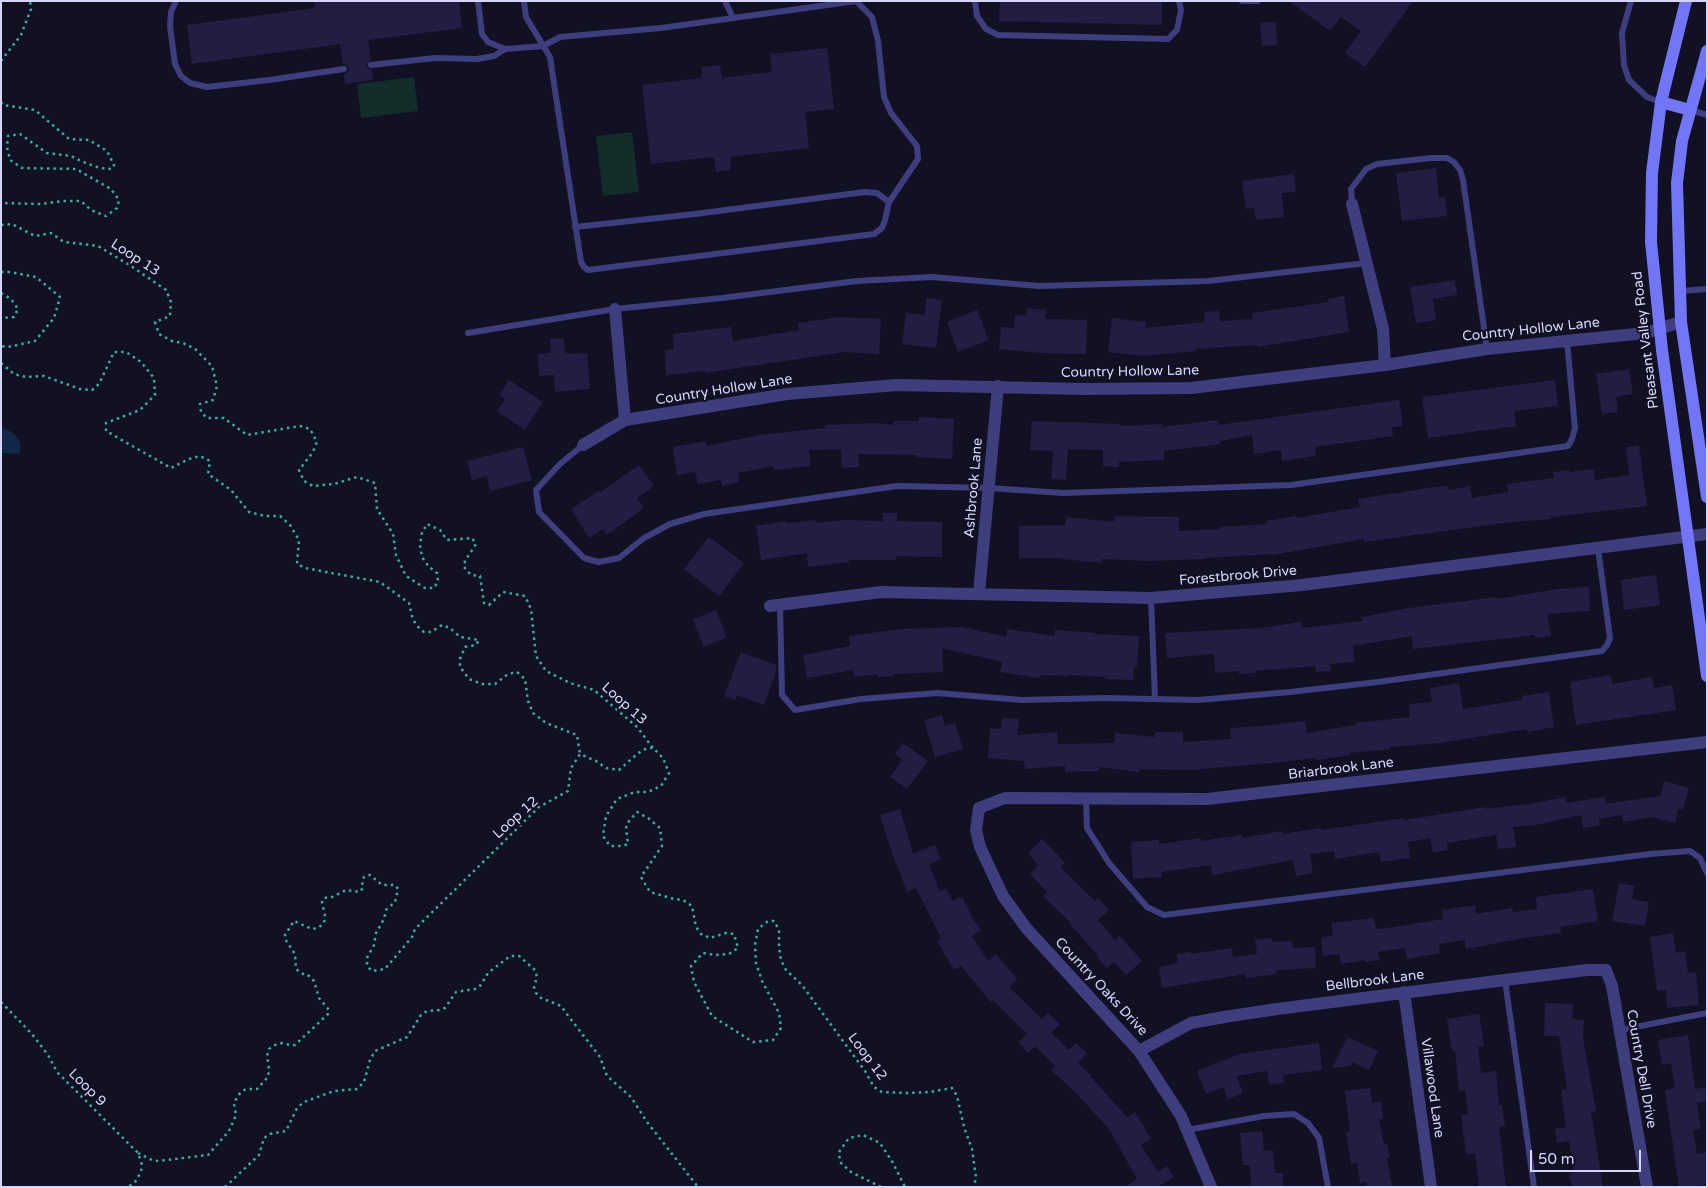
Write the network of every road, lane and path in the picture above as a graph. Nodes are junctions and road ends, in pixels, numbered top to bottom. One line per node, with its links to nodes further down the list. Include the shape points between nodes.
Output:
1 (30, 1): 16 (path, via 31,8 21,35)
2 (176, 1): 18 (lane, via 170,26 175,64 181,76 190,83 207,87)
3 (478, 1): 14 (lane, via 482,34 488,42)
4 (524, 1): 13 (lane, via 526,17)
5 (725, 1): 12 (lane)
6 (975, 1): 7 (lane, via 977,16 986,29 998,35 1168,39 1177,30 1181,10)
7 (1179, 1)
8 (1242, 1): 9 (lane)
9 (1258, 1)
10 (1631, 1): 20 (lane, via 1622,33 1624,65 1629,80 1647,96)
11 (1686, 1): 20 (main road, Pleasant Valley Road)
12 (733, 18): 13 (lane, via 560,37); 23 (lane, via 856,1 872,17 884,97 917,146 918,159)
13 (543, 46): 14 (lane); 27 (lane, via 550,57)
14 (505, 49): 17 (lane, via 494,56 477,59 435,58)
15 (1707, 51): 21 (main road)
16 (1, 61)
17 (372, 65)
18 (344, 69)
19 (1, 102): 24 (path, via 35,110 69,139 89,140 107,151 114,165 112,168 100,168 71,156 46,153 20,134 8,136 6,147 10,160 22,168 76,169 111,189 119,200 117,208 106,216 81,202)
20 (1661, 102): 21 (main road); 36 (main road, Pleasant Valley Road, via 1652,173 1650,242)
21 (1690, 110): 22 (lane); 31 (main road, via 1677,183)
22 (1707, 115)
23 (889, 202): 27 (lane, via 877,193 865,192); 27 (lane, via 882,228 874,234 592,271 584,268 581,262)
24 (1, 203)
25 (1352, 204): 28 (street); 40 (lane, via 1351,189 1366,169 1377,164 1431,158 1447,158 1454,162 1463,180)
26 (1, 225): 57 (path, Loop 13, via 12,224 35,236 51,232 64,242 98,246 166,290 171,302 170,316 155,322 158,334 194,349 212,366 217,386 213,400 200,404 201,412 208,418 224,418 247,435 300,426 310,429 317,442 299,470 304,481 313,486 357,477 375,484 377,509 394,534 396,554 406,576 425,588 434,588 438,581 437,573 422,557 420,545 427,524 440,530 447,540 472,538 476,544 464,567 471,575 480,576 484,603 490,605 503,592 525,596 531,609 536,656 546,671 594,690 637,727)
27 (576, 227)
28 (1367, 262): 33 (lane, via 1208,281 1039,286 932,277 857,281); 42 (street, via 1382,329)
29 (1, 272): 39 (path, via 36,277 60,297 54,318 35,341)
30 (1707, 289): 31 (lane)
31 (1680, 291): 35 (main road)
32 (1, 294): 34 (path, via 11,299 18,309 14,317)
33 (614, 309): 37 (lane); 44 (street)
34 (1, 318)
35 (1681, 322): 36 (street, Country Hollow Lane); 47 (main road)
36 (1660, 328): 38 (street, Country Hollow Lane, via 1645,333); 49 (main road, Pleasant Valley Road)
37 (468, 333)
38 (1568, 341): 40 (street, Country Hollow Lane); 46 (lane, via 1575,428 1568,446 1291,486 1063,493)
39 (1, 346)
40 (1487, 349): 42 (street, Country Hollow Lane)
41 (1, 363): 58 (path, via 14,374 44,376 92,390 99,384 114,352 126,352 141,362 154,378 155,395 140,410 106,423 106,431 172,468 200,456 210,462 208,474 231,490 249,512 280,516 290,525 299,540 297,564 380,582 409,603 416,625 424,632 431,632 442,625 460,637 479,640 476,645 465,647 460,659 460,667 469,679 495,684 508,674 517,672 525,679 533,713 546,723 577,735)
42 (1385, 365): 43 (street, Country Hollow Lane, via 1191,388)
43 (998, 386): 44 (street, Country Hollow Lane, via 897,385 787,394); 46 (street, Ashbrook Lane)
44 (625, 420): 45 (street, Country Hollow Lane)
45 (583, 445): 46 (lane, via 536,490 539,512 584,558 599,562 619,558 644,538 670,524 704,514 897,486)
46 (989, 488): 51 (street, Ashbrook Lane)
47 (1707, 497)
48 (1707, 534): 49 (street, Forestbrook Drive)
49 (1687, 536): 50 (street, Forestbrook Drive); 54 (main road, Pleasant Valley Road)
50 (1598, 548): 52 (street, Forestbrook Drive, via 1302,585); 55 (lane, via 1610,638 1602,651 1290,692 1198,700)
51 (979, 593): 52 (street, Forestbrook Drive); 53 (street, Forestbrook Drive, via 881,592)
52 (1151, 598): 55 (lane)
53 (775, 605): 55 (lane, via 782,695 795,710 862,699 937,693 1022,700)
54 (1707, 676)
55 (1154, 699)
56 (1707, 742): 59 (street, Briarbrook Lane, via 1207,800)
57 (653, 748): 58 (path, via 637,754 619,770 606,768); 76 (path, Loop 12, via 663,758 668,773 660,786 617,799 606,816 603,836 610,846 623,846 628,844 626,828 637,812 648,818 660,828 662,846 641,877 650,892 683,900 692,906 696,927 701,934 710,938 734,934 738,948 729,954 704,953 691,966 694,982 712,1016 753,1042 773,1040 781,1028 779,1013 756,964 758,929 768,921 774,921 779,930 781,960 786,970 802,985 874,1087 882,1092 907,1093 952,1088 972,1149 976,1177)
58 (580, 754): 70 (path, Loop 12, via 570,768 568,791 532,814 415,929 385,968 372,971 367,966 367,958 386,910 395,902 398,889 395,884 382,885 370,875 362,881 364,888 360,892 346,890 324,898 324,923 318,928 312,929 294,921 285,939 295,954 296,969 314,981 328,1014 295,1045 275,1045 269,1049 268,1076 257,1089 246,1089 237,1097 234,1104 236,1114 229,1131 208,1155 158,1161)
59 (1086, 799): 60 (street, Briarbrook Lane, via 1005,798); 61 (lane, via 1087,828 1109,863 1147,907 1164,915 1650,854 1690,851 1700,858)
60 (979, 808): 68 (street, Country Oaks Drive, via 976,830 980,847 1003,896 1027,929)
61 (1707, 873)
62 (1505, 980): 63 (street, Bellbrook Lane, via 1606,970); 64 (street, Bellbrook Lane); 80 (lane)
63 (1612, 986): 67 (street, Country Dell Drive)
64 (1404, 992): 68 (street, Bellbrook Lane, via 1191,1023); 79 (street, Villawood Lane)
65 (1, 1002): 70 (path, Loop 9, via 32,1034 57,1072)
66 (1707, 1013): 67 (lane)
67 (1619, 1030): 81 (street, Country Dell Drive)
68 (1139, 1051): 69 (street, Country Oaks Drive)
69 (1187, 1130): 77 (street, Country Oaks Drive); 78 (lane, via 1294,1114 1308,1123 1319,1138)
70 (138, 1153): 71 (path, via 141,1172 136,1182)
71 (128, 1187)
72 (225, 1187): 73 (path, via 259,1155 264,1138 286,1131 297,1108 304,1102 334,1091 358,1089 364,1082 375,1051 408,1037 421,1015 445,1008 456,992 475,989 488,973 510,956 519,956 535,970 536,994 561,1006 600,1057 609,1080 631,1097)
73 (698, 1187)
74 (881, 1187): 75 (path, via 851,1172 840,1162 838,1152 849,1138 863,1134 880,1143)
75 (905, 1187)
76 (974, 1187)
77 (1211, 1187)
78 (1328, 1187)
79 (1431, 1187)
80 (1534, 1187)
81 (1646, 1187)

